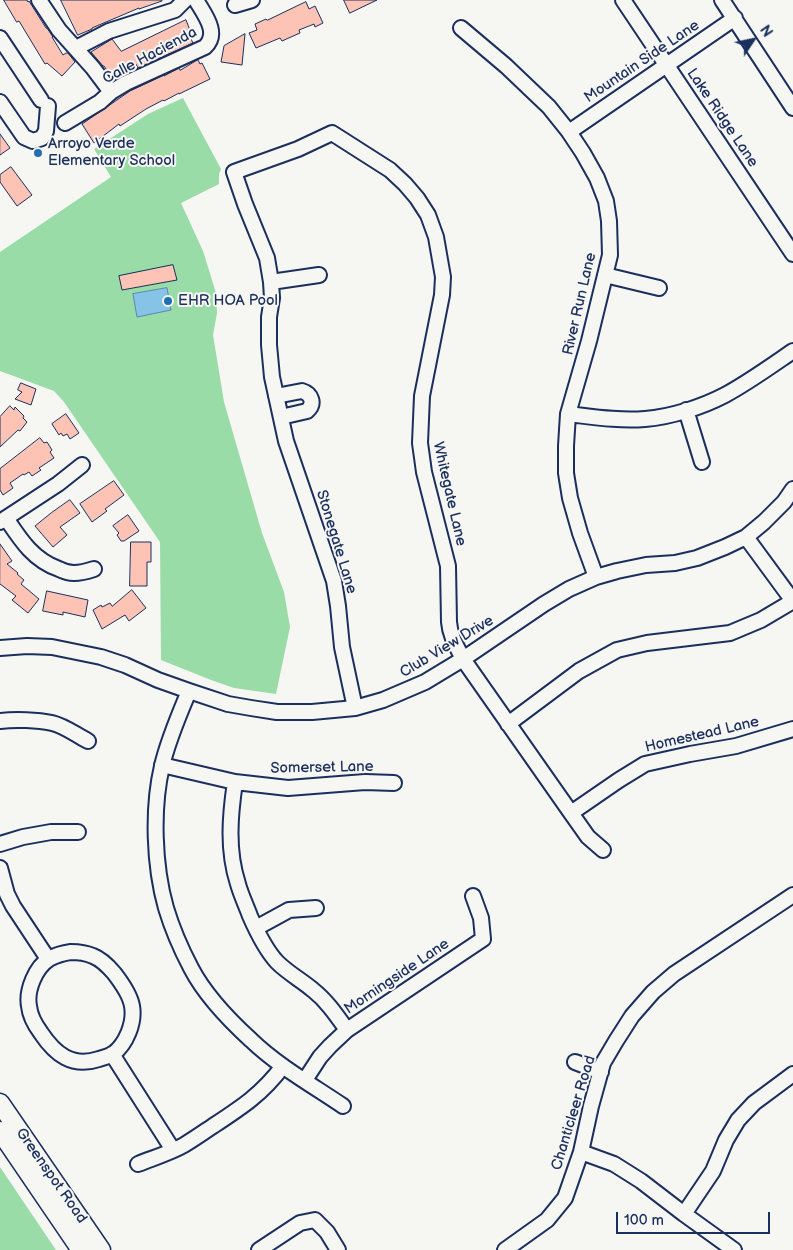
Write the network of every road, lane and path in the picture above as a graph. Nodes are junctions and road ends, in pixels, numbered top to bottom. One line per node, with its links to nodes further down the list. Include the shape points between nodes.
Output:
1 (39, 0): 11 (street)
2 (185, 0): 11 (street, via 175,10 108,31)
3 (196, 0): 13 (street, Calle Hacienda, via 212,30 209,43)
4 (252, 0): 7 (street)
5 (623, 0): 12 (street, Lake Ridge Lane)
6 (722, 0): 8 (street)
7 (235, 5)
8 (735, 18): 12 (street, Mountain Side Lane); 15 (street)
9 (461, 28): 17 (street, River Run Lane, via 530,88)
10 (0, 38): 14 (street, via 44,103 46,131 42,138 32,141 24,137)
11 (76, 48): 13 (street)
12 (667, 64): 17 (street, Mountain Side Lane); 19 (street, Lake Ridge Lane)
13 (111, 92): 16 (street, Calle Hacienda)
14 (0, 102)
15 (793, 108)
16 (65, 123)
17 (569, 132): 21 (street, River Run Lane, via 597,178 606,201 610,255)
18 (234, 172): 22 (street, Stonegate Lane, via 267,258); 38 (street, Whitegate Lane, via 298,149 332,132 390,170 428,214 443,277 422,396 420,443 424,472 448,566 450,630)
19 (793, 254)
20 (319, 275): 22 (street)
21 (605, 275): 23 (street); 27 (street, River Run Lane)
22 (271, 282): 25 (street, Stonegate Lane, via 269,345)
23 (658, 288)
24 (793, 351): 26 (street, via 724,396)
25 (276, 396): 28 (street, Stonegate Lane); 28 (street, via 302,391 310,395 312,401 307,411)
26 (686, 410): 27 (street, via 644,419); 29 (street)
27 (568, 414): 35 (street, River Run Lane, via 566,473 570,498)
28 (281, 418): 40 (street, Stonegate Lane, via 334,581 342,647)
29 (702, 462)
30 (82, 465): 32 (street)
31 (793, 489): 33 (street, Club View Drive, via 784,502)
32 (3, 520): 34 (street, via 46,564 74,573)
33 (746, 537): 35 (street, Club View Drive, via 697,558 646,565); 36 (street)
34 (94, 570)
35 (596, 577): 38 (street, Club View Drive, via 544,604)
36 (793, 601): 42 (street, via 730,633 617,650 579,671)
37 (0, 648): 39 (street, Club View Drive, via 52,647 102,657)
38 (463, 659): 40 (street, Club View Drive, via 409,690); 42 (street, Whitegate Lane)
39 (189, 691): 40 (street, Club View Drive, via 228,704 278,712); 45 (street)
40 (355, 708)
41 (0, 721): 44 (street, via 52,723)
42 (508, 724): 48 (street, Whitegate Lane)
43 (793, 729): 48 (street, Homestead Lane, via 736,746 645,764)
44 (88, 741)
45 (162, 765): 46 (street, Somerset Lane); 61 (street, via 157,800 159,871 166,908 178,938 191,969 224,1014)
46 (235, 782): 47 (street, Somerset Lane, via 288,788 365,782); 56 (street, via 231,847 238,883)
47 (394, 784)
48 (571, 814): 51 (street, Whitegate Lane)
49 (78, 832): 50 (street, via 51,832)
50 (0, 844)
51 (602, 850)
52 (0, 868): 57 (street, via 13,906)
53 (793, 895): 62 (street, Chanticleer Road, via 674,974 653,992 621,1032)
54 (473, 896): 58 (street, Morningside Lane, via 481,918 483,939)
55 (316, 908): 56 (street, via 289,910)
56 (256, 928): 58 (street, via 276,961 321,997)
57 (48, 959): 59 (street, via 33,978 29,995 28,1005 38,1029 55,1051 66,1058 85,1062); 59 (street, via 82,952 102,961 117,977 132,1004 132,1021 127,1037)
58 (347, 1030): 64 (street, Morningside Lane, via 320,1057)
59 (112, 1054): 68 (street)
60 (575, 1062): 62 (street)
61 (283, 1066): 64 (street); 68 (street, via 249,1102)
62 (601, 1072): 69 (street, Chanticleer Road)
63 (793, 1074): 71 (street, via 754,1103 738,1120 713,1171)
64 (305, 1080): 66 (street)
65 (0, 1103): 73 (main road, Greenspot Road)
66 (343, 1106)
67 (0, 1131): 72 (main road, Greenspot Road)
68 (173, 1150): 70 (street)
69 (581, 1152): 71 (street, via 614,1164); 76 (street, Chanticleer Road, via 564,1198 548,1220)
70 (138, 1164)
71 (684, 1214): 77 (street)
72 (81, 1250)
73 (102, 1250)
74 (259, 1250): 75 (street, via 300,1222 315,1220)
75 (338, 1250)
76 (505, 1250)
77 (734, 1250)

